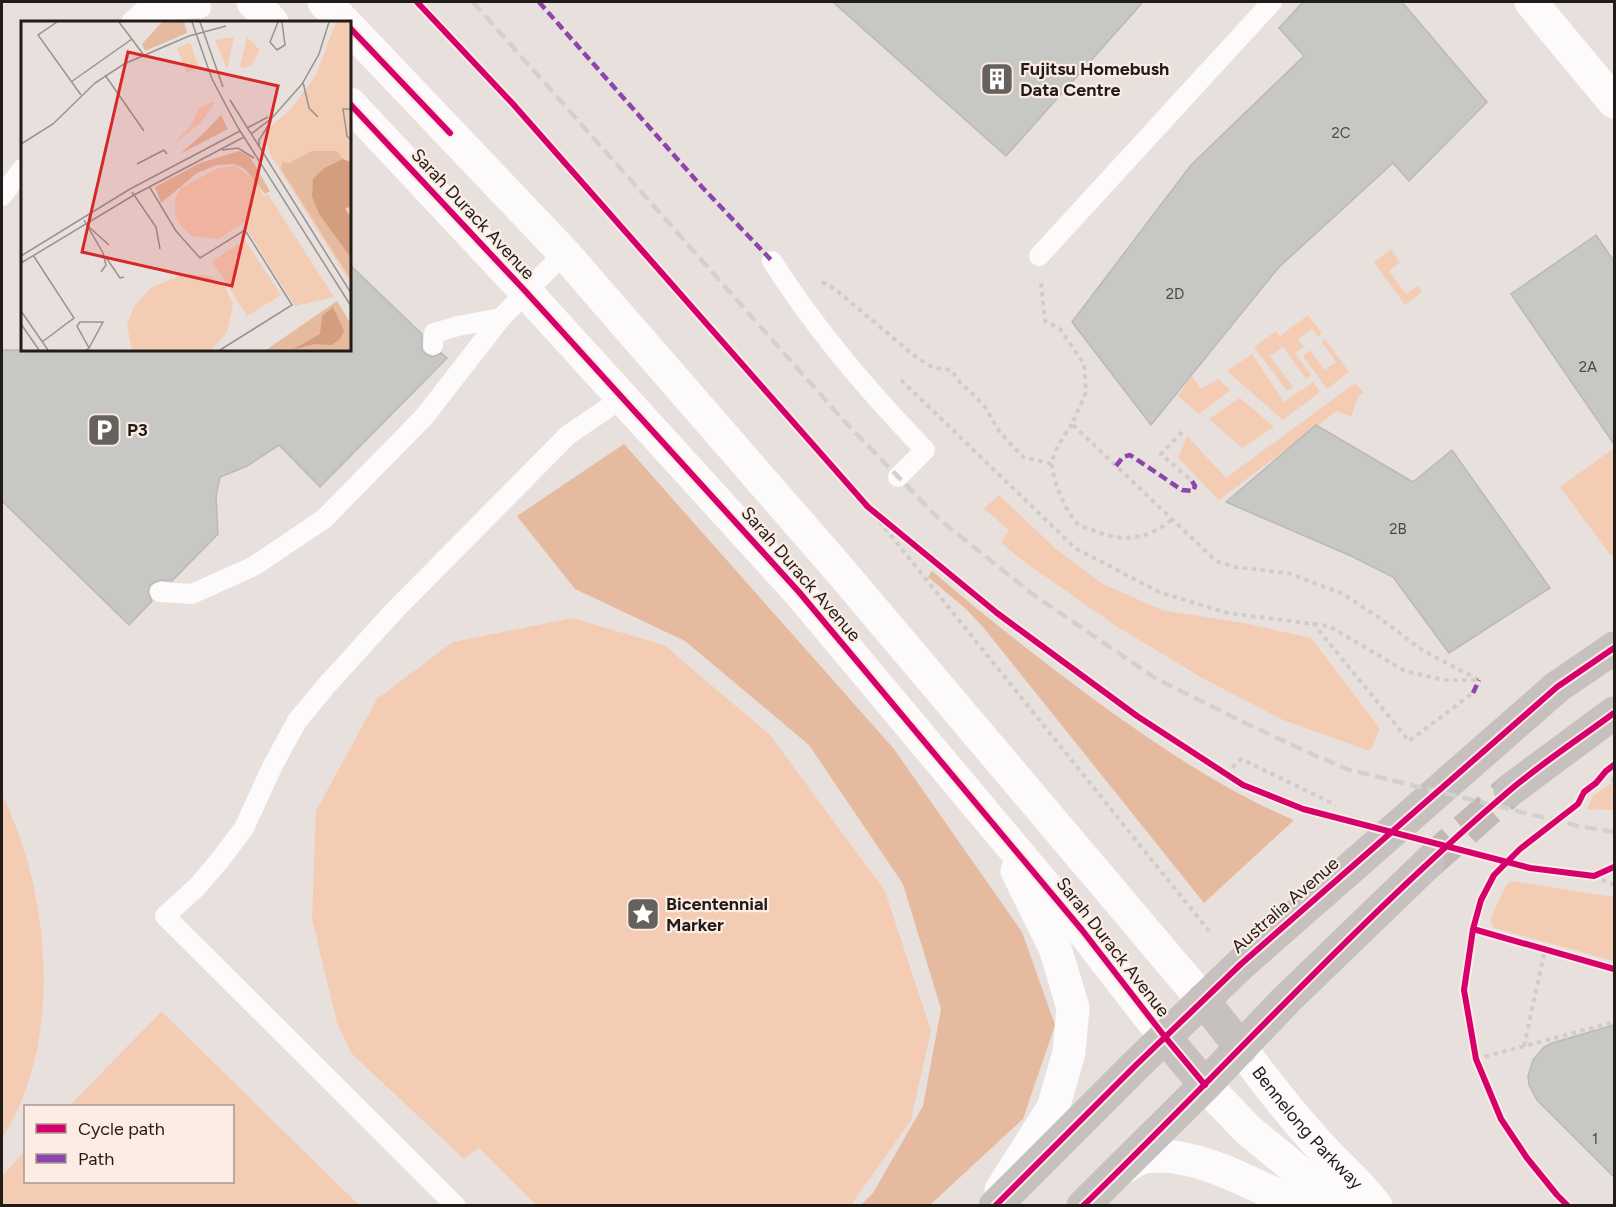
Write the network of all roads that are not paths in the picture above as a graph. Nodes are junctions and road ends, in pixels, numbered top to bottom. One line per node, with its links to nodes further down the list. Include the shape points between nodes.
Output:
1 (253, 2): 8 (street)
2 (324, 2): 9 (street)
3 (1272, 2): 18 (lane)
4 (1531, 2): 11 (street)
5 (201, 11): 6 (lane, via 142,12); 7 (lane)
6 (132, 21)
7 (187, 21)
8 (272, 21)
9 (343, 21)
10 (351, 29): 17 (street, Sarah Durack Avenue)
11 (1614, 102)
12 (351, 105): 20 (street, Sarah Durack Avenue)
13 (21, 167): 15 (lane)
14 (21, 168): 16 (lane)
15 (2, 176)
16 (2, 196)
17 (564, 252): 20 (lane); 31 (street, Sarah Durack Avenue)
18 (1039, 256)
19 (772, 261): 24 (lane, via 794,295 874,395 925,450)
20 (527, 293): 21 (lane); 23 (street, Sarah Durack Avenue)
21 (501, 318): 22 (lane, via 434,333); 25 (lane, via 424,417 324,519 254,566 192,594)
22 (433, 345)
23 (621, 399): 29 (street, Sarah Durack Avenue, via 799,592); 36 (lane, via 568,435 394,611 326,686 297,721 244,828 196,887 165,916)
24 (898, 477)
25 (160, 592)
26 (1614, 648): 31 (main road, Australia Avenue, via 1557,687)
27 (1614, 713): 28 (main road)
28 (1510, 790)
29 (995, 826): 32 (street, Sarah Durack Avenue, via 1083,930); 37 (street, via 1055,948 1073,1008 1069,1052 1053,1108)
30 (1428, 863): 33 (main road)
31 (1203, 1000): 32 (main road, Australia Avenue); 33 (main road, Sarah Durack Avenue)
32 (1165, 1037): 34 (main road, Sarah Durack Avenue); 37 (main road, Australia Avenue)
33 (1240, 1048): 34 (main road); 41 (street, Bennelong Parkway, via 1273,1093)
34 (1205, 1085): 35 (main road); 40 (street, Bennelong Parkway, via 1248,1130)
35 (1121, 1169): 38 (main road); 39 (street, via 1144,1157 1172,1155 1212,1166)
36 (456, 1206)
37 (993, 1206)
38 (1083, 1206)
39 (1300, 1206)
40 (1341, 1206)
41 (1376, 1206)

